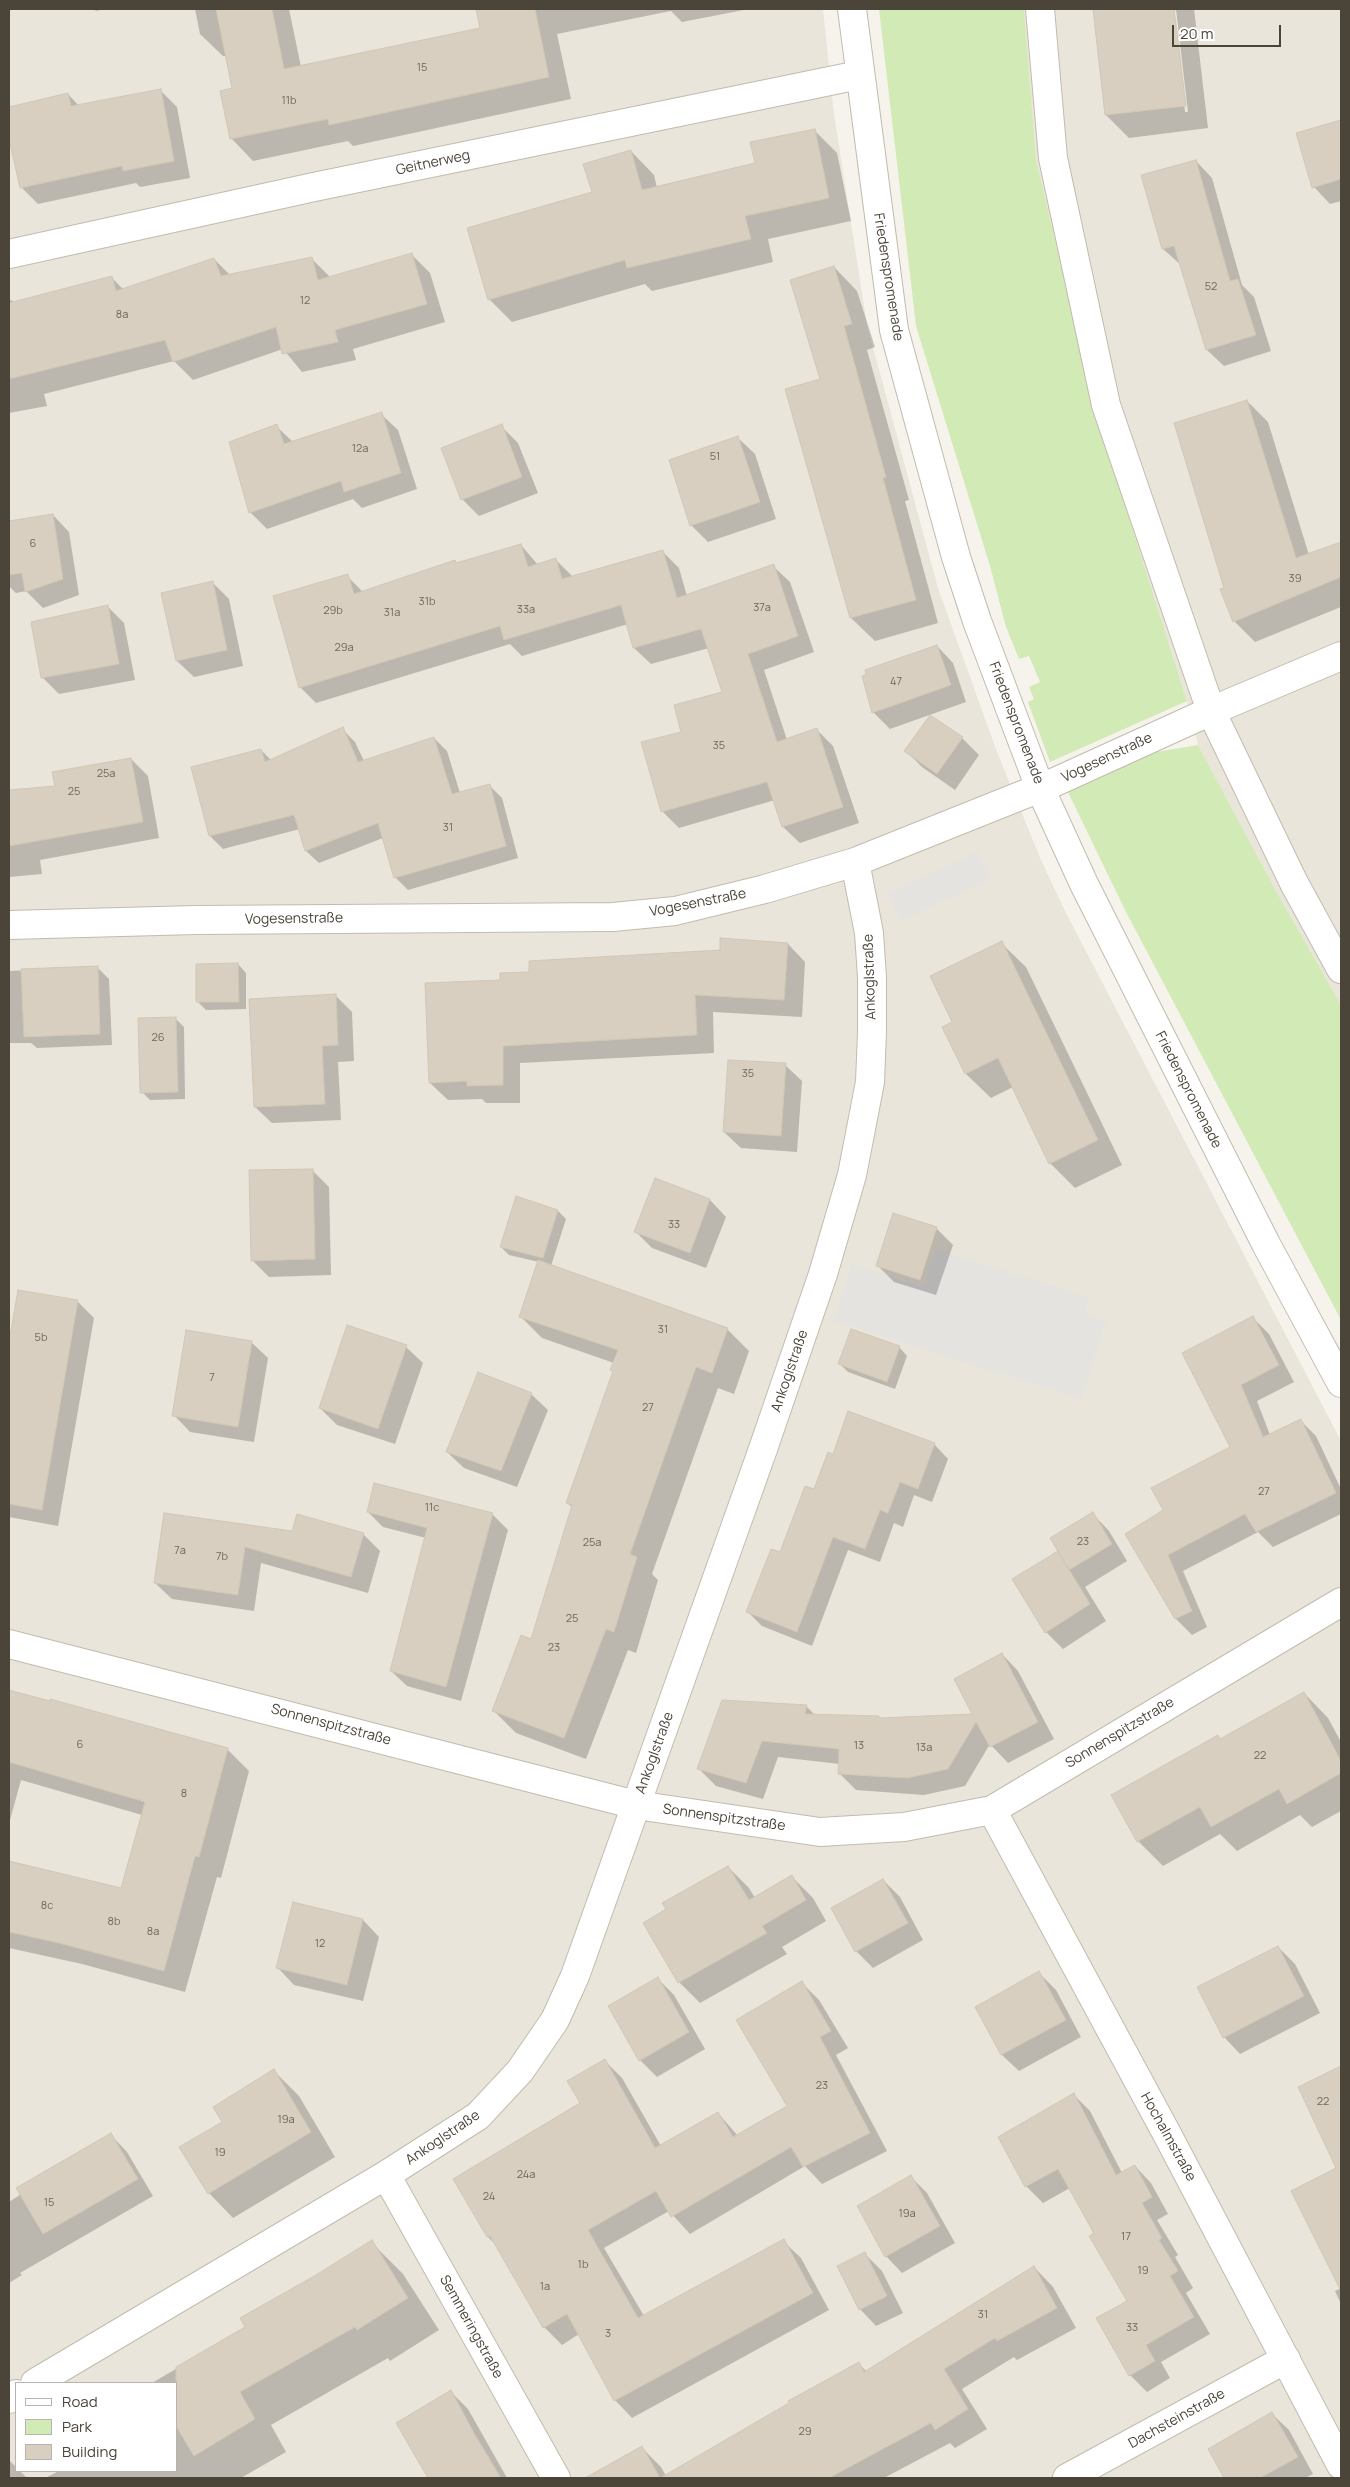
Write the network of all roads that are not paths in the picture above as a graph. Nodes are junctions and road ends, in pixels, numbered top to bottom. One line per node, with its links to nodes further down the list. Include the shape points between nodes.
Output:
1 (852, 9): 3 (street, Friedenspromenade)
2 (1040, 9): 6 (street, via 1052,158 1106,405)
3 (859, 75): 4 (street, Geitnerweg, via 314,187); 7 (street, Friedenspromenade, via 894,330 956,557)
4 (9, 254)
5 (1341, 656): 6 (street, Vogesenstraße)
6 (1211, 711): 7 (street, Vogesenstraße); 10 (street, via 1294,883)
7 (1040, 788): 8 (street, Vogesenstraße); 11 (street, Friedenspromenade, via 1084,884 1239,1192)
8 (855, 862): 9 (street, Vogesenstraße, via 675,911 612,917 196,920); 14 (street, Ankoglstraße, via 869,933 872,1032 870,1082 852,1175 797,1351)
9 (9, 925)
10 (1341, 969)
11 (1341, 1383)
12 (1341, 1602): 15 (street, Sonnenspitzstraße)
13 (9, 1644): 14 (street, Sonnenspitzstraße)
14 (636, 1805): 15 (street, Sonnenspitzstraße, via 820,1832 904,1827); 16 (street, Ankoglstraße, via 575,1976 555,2020 535,2050 478,2116)
15 (992, 1810): 17 (street, Hochalmstraße)
16 (386, 2175): 18 (street, Ankoglstraße); 20 (street, Semmeringstraße)
17 (1286, 2359): 19 (street, Hochalmstraße); 21 (street, Dachsteinstraße)
18 (37, 2382)
19 (1341, 2465)
20 (556, 2478)
21 (1067, 2478)

